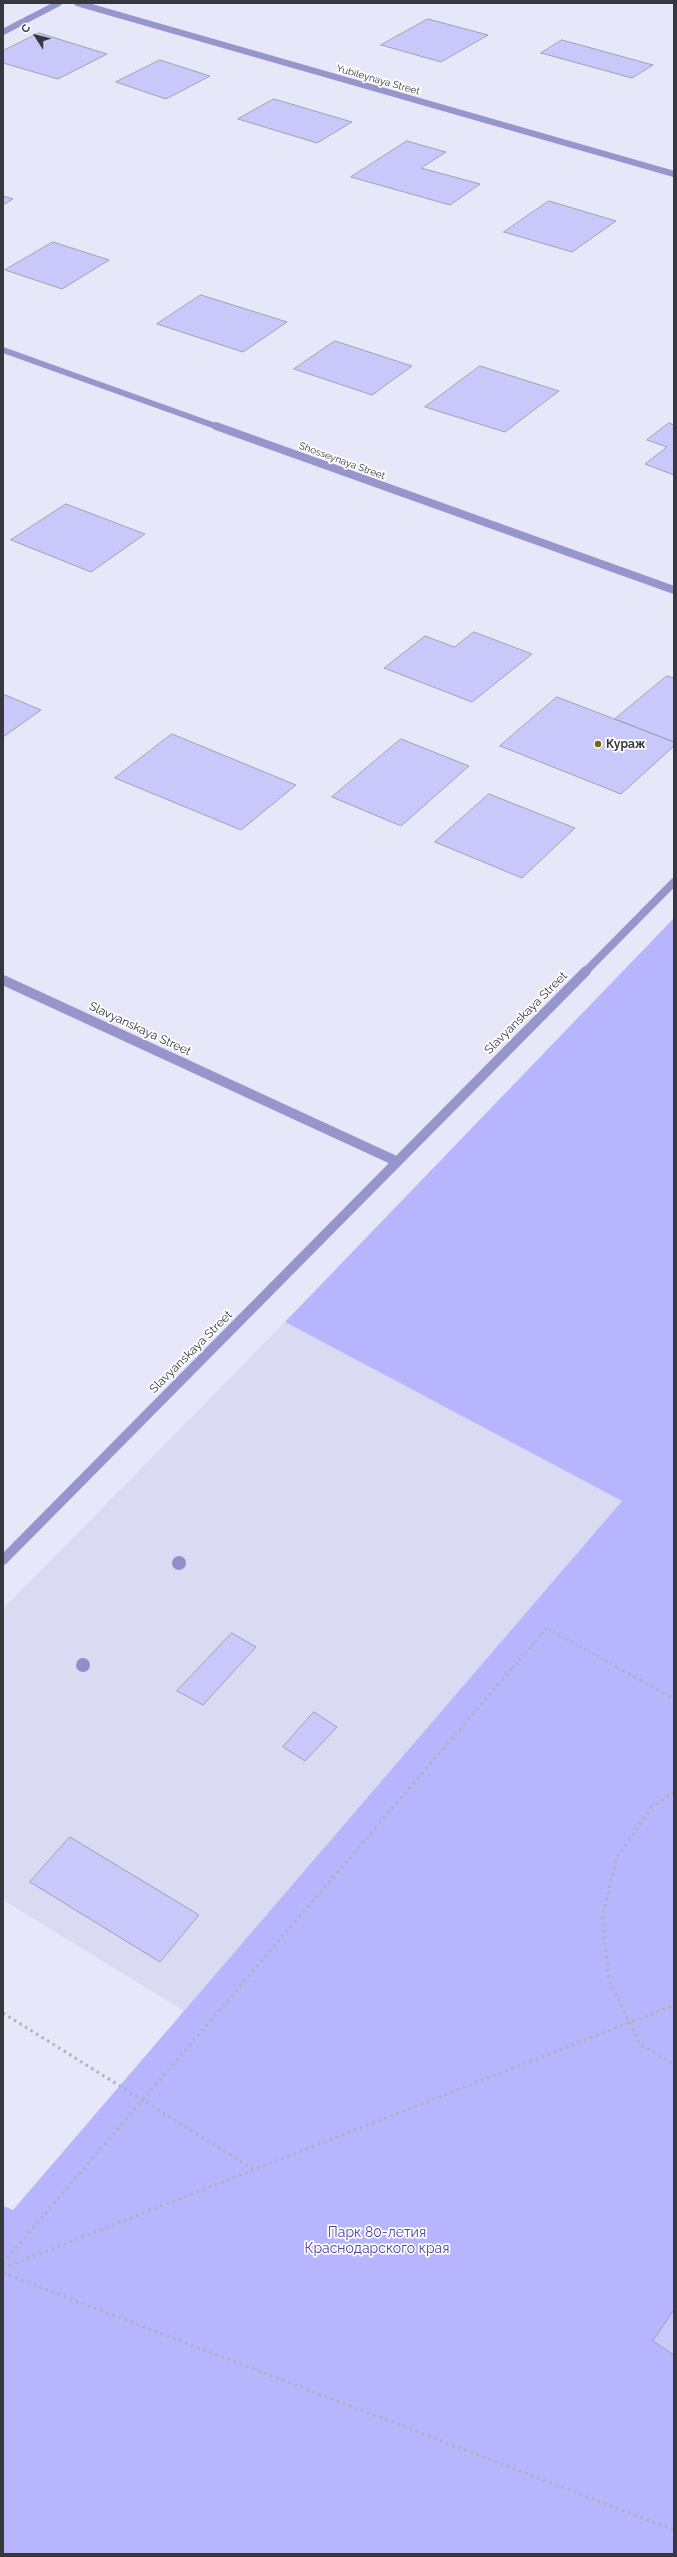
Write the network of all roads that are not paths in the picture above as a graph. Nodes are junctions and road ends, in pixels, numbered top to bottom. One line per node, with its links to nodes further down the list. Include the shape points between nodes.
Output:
1 (60, 3): 3 (street)
2 (77, 3): 4 (street, Yubileynaya Street)
3 (3, 32)
4 (674, 174)
5 (3, 350): 6 (street, Shosseynaya Street)
6 (674, 590)
7 (674, 882): 9 (street, Slavyanskaya Street)
8 (3, 980): 9 (street, Slavyanskaya Street)
9 (396, 1162): 10 (street, Slavyanskaya Street)
10 (3, 1560)

